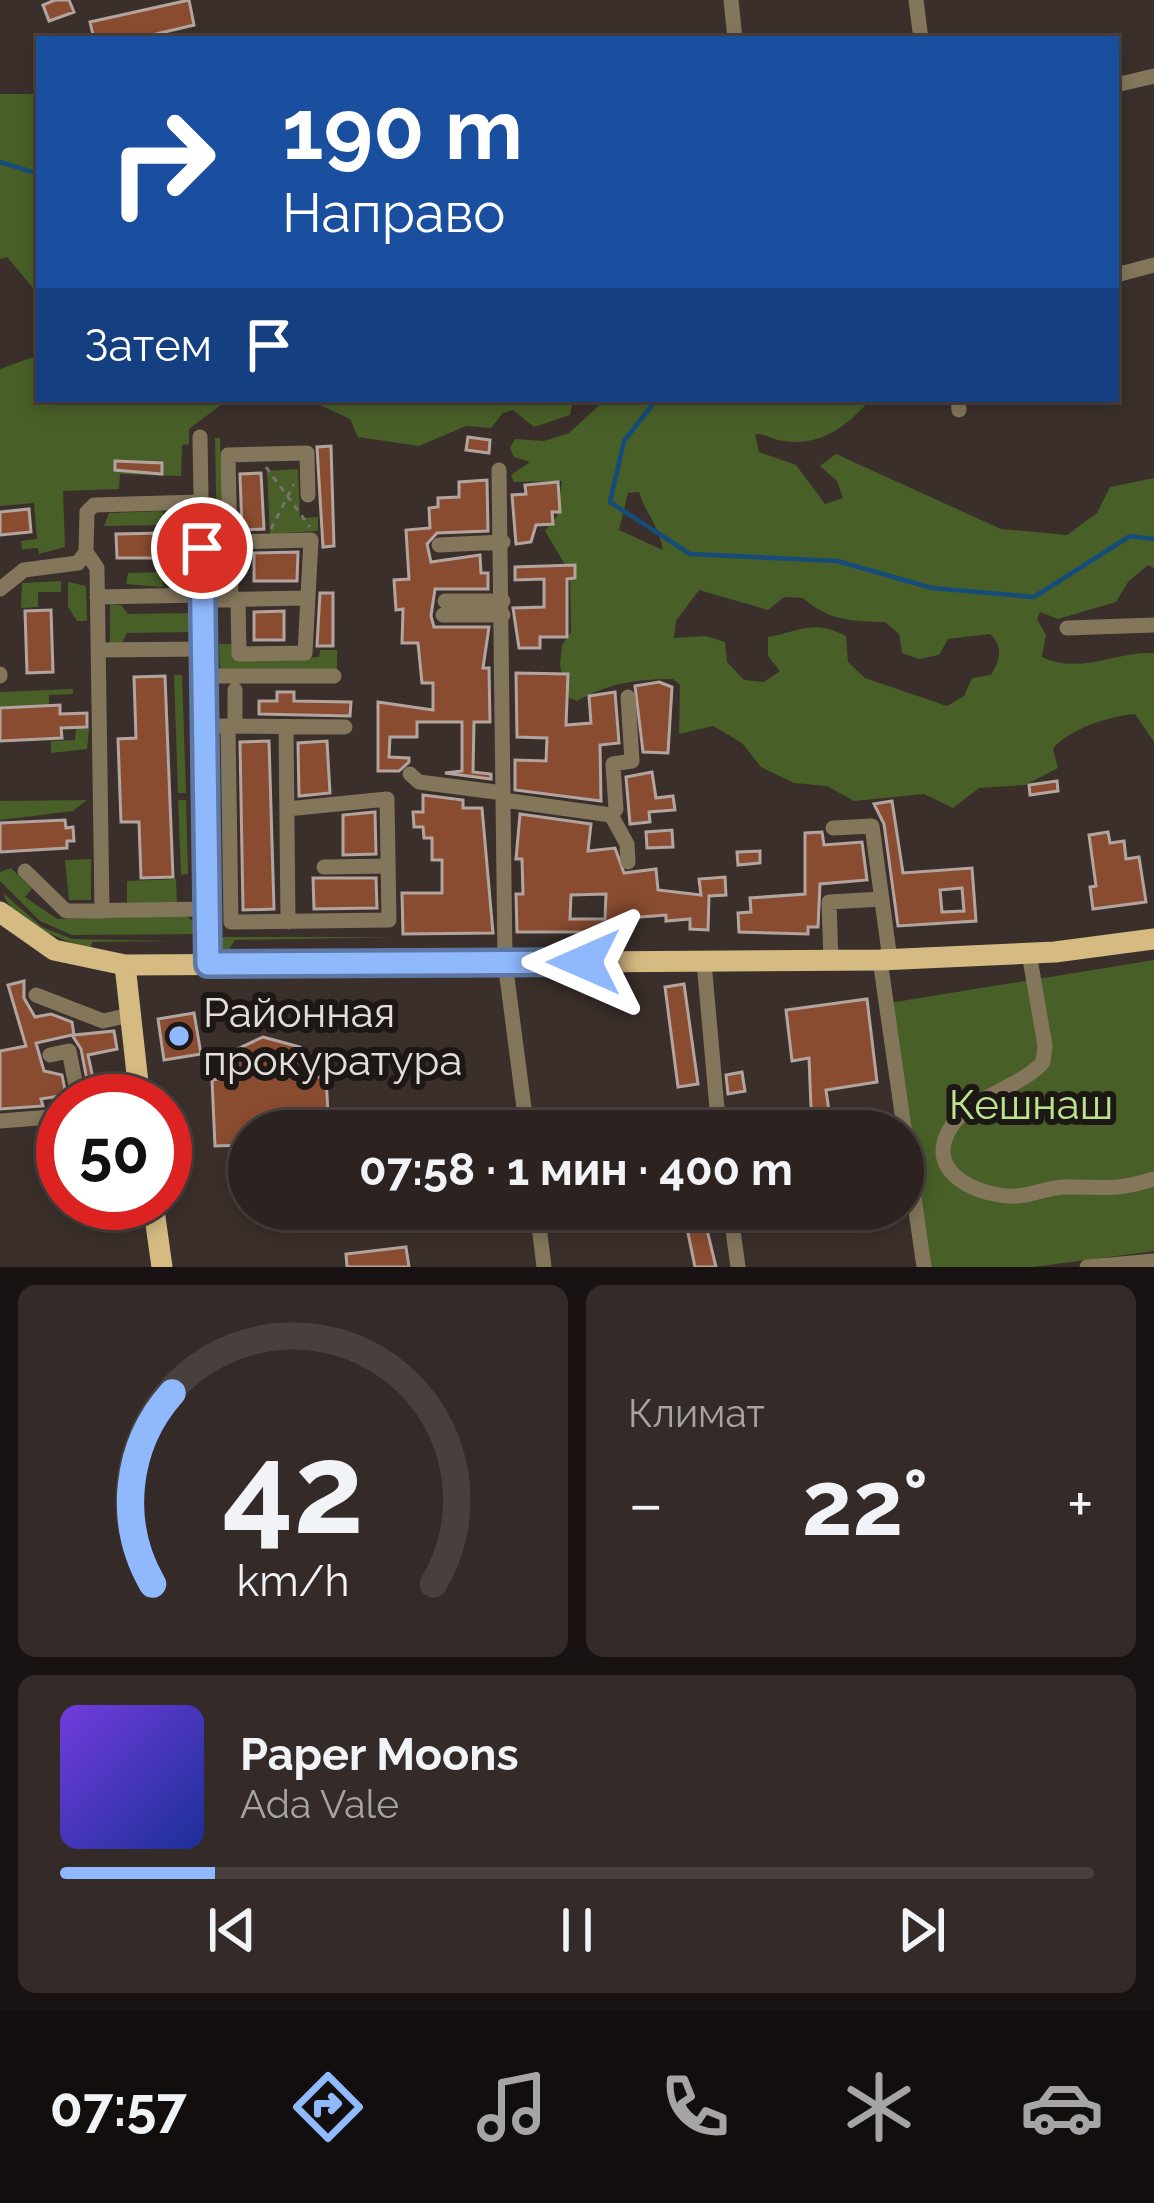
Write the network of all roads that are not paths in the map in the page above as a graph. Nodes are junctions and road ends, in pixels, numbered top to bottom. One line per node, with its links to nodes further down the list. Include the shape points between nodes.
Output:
1 (731, 0): 3 (street)
2 (916, 0): 4 (street)
3 (735, 36)
4 (921, 36)
5 (1154, 76): 6 (street)
6 (1119, 85)
7 (1154, 265): 8 (street)
8 (1119, 274)
9 (200, 436): 12 (street)
10 (499, 470): 14 (street)
11 (308, 495): 13 (street, via 307,453 228,455)
12 (201, 502): 16 (street, via 94,505); 19 (street)
13 (230, 542): 20 (street, via 311,540 312,586); 21 (street)
14 (503, 542): 15 (street); 23 (street)
15 (439, 545)
16 (86, 552): 17 (street, via 68,568 24,570); 18 (street, via 97,568)
17 (0, 589)
18 (98, 598): 19 (street); 27 (street)
19 (202, 598): 21 (street); 26 (street)
20 (304, 598): 21 (street); 21 (street, via 305,653 239,654)
21 (235, 600)
22 (444, 608): 23 (street)
23 (503, 608): 37 (street)
24 (1154, 625): 25 (street)
25 (1067, 628)
26 (203, 649): 27 (street); 28 (street)
27 (98, 650): 47 (street)
28 (203, 676): 29 (street); 32 (street)
29 (334, 676)
30 (235, 690): 33 (street)
31 (628, 697): 39 (street, via 632,761 613,764)
32 (204, 726): 33 (street); 46 (street)
33 (231, 726): 34 (street); 49 (street, via 231,922)
34 (286, 727): 35 (street); 38 (street)
35 (345, 727)
36 (410, 774): 37 (street)
37 (503, 796): 39 (street); 54 (street)
38 (287, 809): 42 (street, via 387,799); 49 (street)
39 (611, 814): 41 (street)
40 (833, 828): 45 (street, via 872,826)
41 (628, 862)
42 (388, 866): 43 (street); 49 (street, via 389,920)
43 (324, 867)
44 (25, 871): 47 (street, via 66,911)
45 (882, 899): 52 (street); 53 (street, via 829,902)
46 (208, 909): 47 (street); 57 (street)
47 (102, 910)
48 (0, 912): 56 (main road, via 54,950)
49 (288, 922)
50 (1154, 939): 51 (main road)
51 (1029, 953): 52 (main road); 67 (street, via 1042,1062 955,1123 944,1142 948,1168 972,1188 1015,1196 1067,1187 1104,1192)
52 (885, 960): 53 (main road); 76 (street)
53 (831, 961): 55 (main road)
54 (505, 962): 55 (main road); 57 (main road); 63 (street)
55 (704, 962): 64 (street)
56 (124, 964): 57 (main road); 59 (main road)
57 (208, 964)
58 (36, 995): 59 (street, via 103,1021)
59 (130, 1016): 62 (main road)
60 (50, 1055): 61 (street, via 69,1051)
61 (74, 1074)
62 (137, 1074)
63 (524, 1110)
64 (717, 1110)
65 (36, 1118): 66 (street)
66 (0, 1121)
67 (1154, 1179)
68 (157, 1230): 73 (main road)
69 (540, 1230): 74 (street)
70 (733, 1230): 75 (street)
71 (1154, 1261): 72 (street)
72 (1111, 1265): 77 (street)
73 (162, 1267)
74 (544, 1267)
75 (738, 1267)
76 (924, 1267)
77 (1087, 1267)

